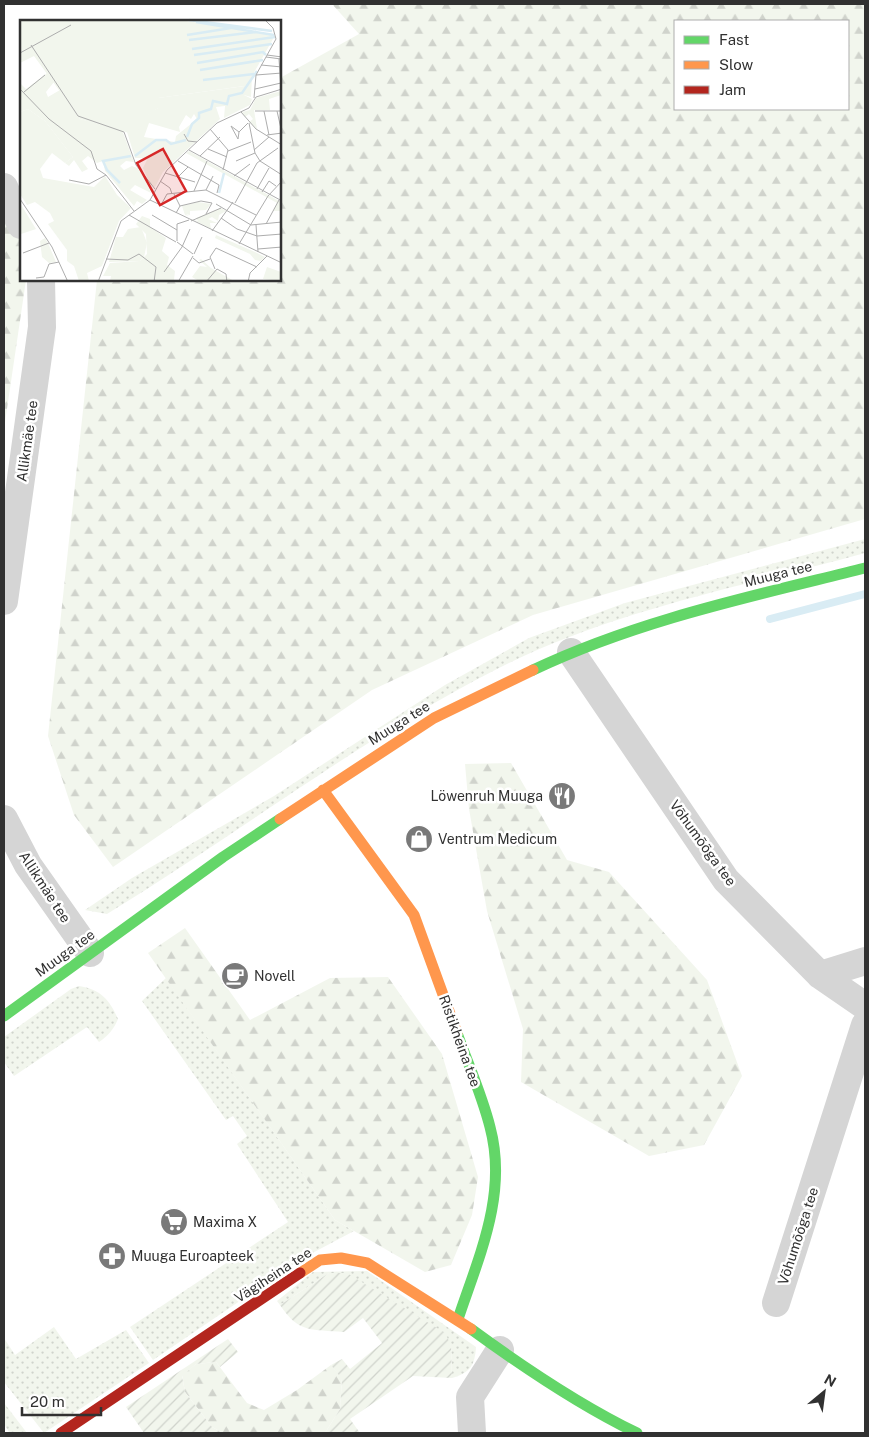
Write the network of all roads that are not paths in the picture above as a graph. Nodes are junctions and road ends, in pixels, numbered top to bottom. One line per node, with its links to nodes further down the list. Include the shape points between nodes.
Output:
1 (4, 188): 2 (street)
2 (20, 223)
3 (42, 281): 5 (street, Allikmäe tee, via 42,327)
4 (865, 568): 6 (street, Muuga tee, via 688,612)
5 (4, 601)
6 (571, 652): 7 (street, Muuga tee, via 434,718); 11 (street, Võhumõõga tee, via 726,880)
7 (323, 790): 9 (street, Muuga tee); 16 (street, Ristikheina tee, via 414,915 490,1126 496,1186 488,1224)
8 (4, 819): 9 (street, Allikmäe tee, via 28,865)
9 (90, 953): 13 (street, Muuga tee)
10 (865, 961): 11 (street)
11 (820, 975): 12 (street, Võhumõõga tee)
12 (865, 1006)
13 (4, 1016)
14 (865, 1025): 15 (street, Võhumõõga tee)
15 (776, 1303)
16 (458, 1319): 17 (street, Vägiheina tee); 18 (street, Vägiheina tee, via 367,1263 342,1258 320,1260)
17 (500, 1350): 19 (street, via 470,1398); 20 (street, Vägiheina tee, via 610,1420)
18 (61, 1433)
19 (472, 1433)
20 (637, 1433)

